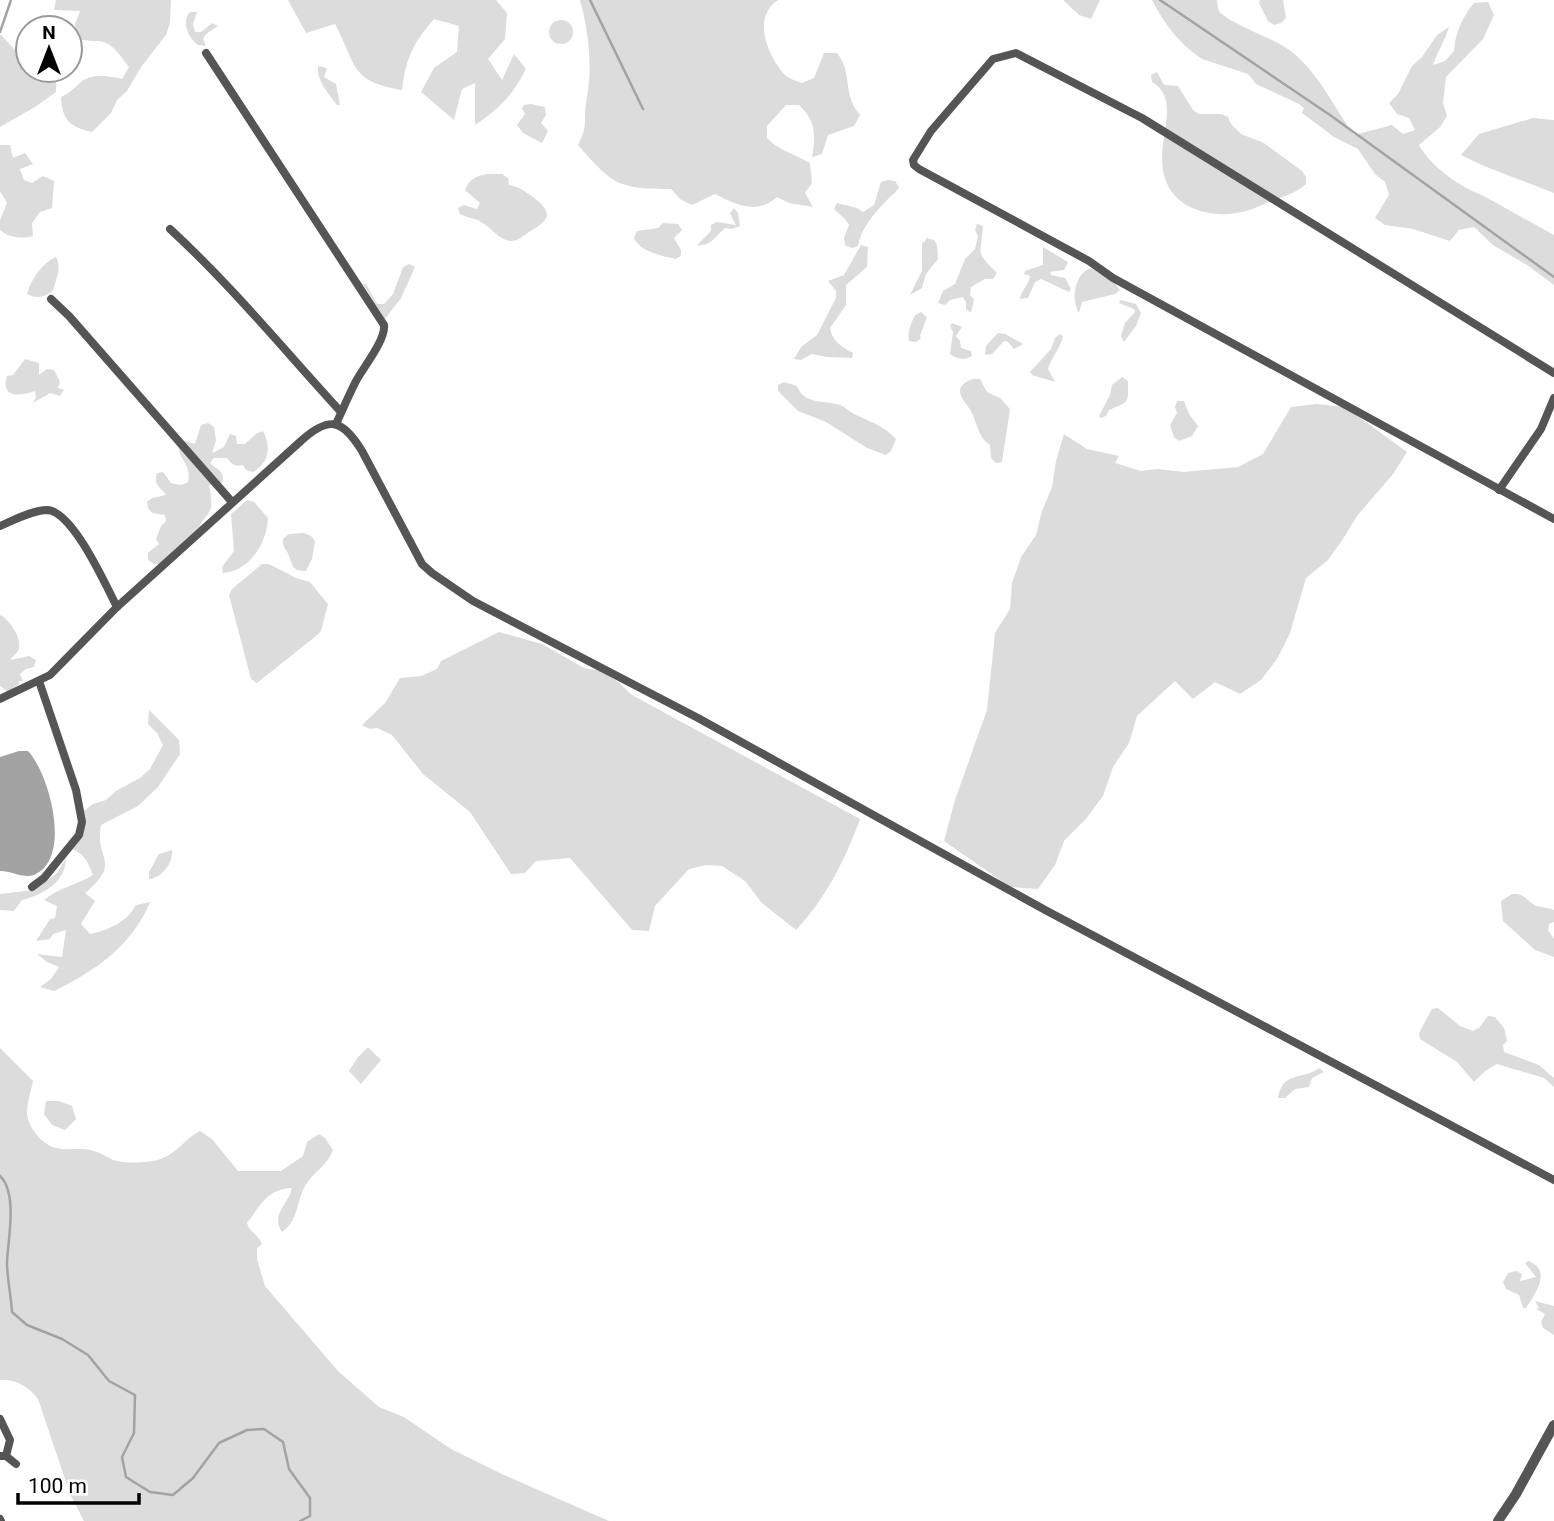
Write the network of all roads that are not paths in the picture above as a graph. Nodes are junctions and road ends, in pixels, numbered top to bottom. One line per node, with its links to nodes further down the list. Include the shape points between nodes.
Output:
1 (206, 53): 6 (street, via 384,325 382,338)
2 (170, 229): 6 (street)
3 (51, 299): 9 (street)
4 (1554, 373): 8 (street, via 1142,118 1016,53 993,59 931,131 913,160 919,169)
5 (1554, 398): 8 (street, via 1541,429)
6 (341, 412): 7 (street)
7 (336, 424): 9 (street, via 313,430); 16 (street, via 351,433 422,564 473,601)
8 (1499, 490): 10 (street)
9 (232, 502): 12 (street)
10 (1554, 519)
11 (0, 526): 12 (street, via 46,510 60,514)
12 (117, 607): 13 (street, via 65,662)
13 (39, 681): 14 (street); 15 (street, via 76,790 82,822 79,835)
14 (0, 699)
15 (32, 887)
16 (1554, 1180)
17 (0, 1419): 19 (street, via 10,1440)
18 (1554, 1425): 21 (street)
19 (3, 1456): 20 (street)
20 (16, 1464)
21 (1497, 1521)

